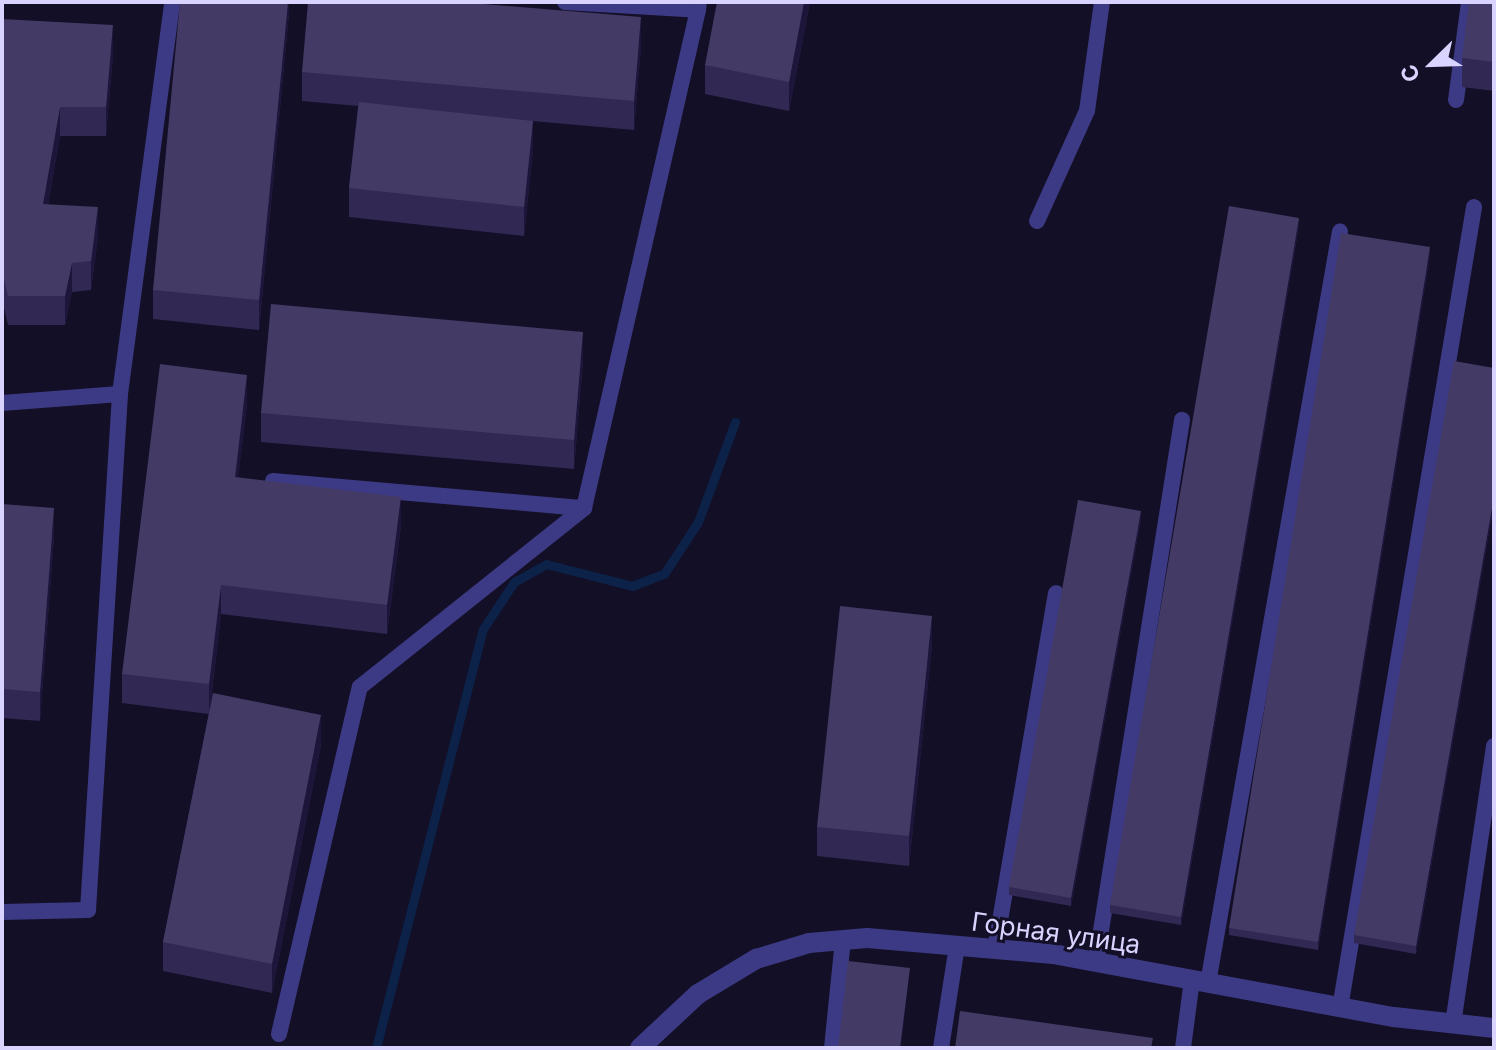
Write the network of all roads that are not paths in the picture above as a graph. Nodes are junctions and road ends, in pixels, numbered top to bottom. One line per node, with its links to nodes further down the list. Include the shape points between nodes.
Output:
1 (172, 2): 10 (lane)
2 (565, 2): 5 (lane)
3 (1102, 2): 8 (lane, via 1087,111)
4 (1469, 2): 6 (lane)
5 (698, 6): 14 (lane)
6 (1456, 100)
7 (1474, 207): 23 (lane)
8 (1037, 221)
9 (1340, 231): 22 (lane)
10 (120, 394): 11 (lane); 17 (lane, via 88,910)
11 (2, 403)
12 (1182, 420): 21 (lane)
13 (273, 481): 14 (lane)
14 (584, 508): 26 (lane, via 360,687)
15 (1056, 593): 20 (lane)
16 (1494, 746): 24 (lane)
17 (2, 912)
18 (843, 940): 19 (street, Горная улица); 27 (street, Горная улица, via 756,959 698,994); 28 (lane)
19 (957, 946): 20 (street, Горная улица); 29 (lane)
20 (995, 950): 21 (street, Горная улица)
21 (1096, 962): 22 (street, Горная улица)
22 (1200, 982): 23 (street, Горная улица); 30 (lane)
23 (1340, 1008): 24 (street, Горная улица)
24 (1453, 1024): 25 (street, Горная улица)
25 (1494, 1028)
26 (279, 1034)
27 (640, 1048)
28 (832, 1048)
29 (941, 1048)
30 (1183, 1048)

